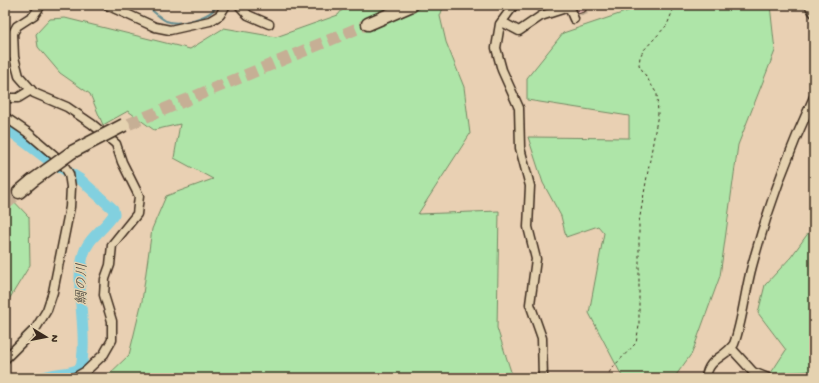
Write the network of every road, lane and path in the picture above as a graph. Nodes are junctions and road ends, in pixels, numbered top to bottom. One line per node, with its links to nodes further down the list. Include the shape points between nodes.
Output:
1 (42, 5): 15 (street, via 34,15 17,26 13,33 17,72)
2 (107, 5): 3 (street, via 155,27 170,30 216,18)
3 (226, 5)
4 (239, 5): 13 (street, via 248,15)
5 (412, 5): 14 (highway)
6 (514, 5): 12 (street)
7 (675, 5): 26 (path, via 667,24 640,57 640,66 657,94 658,114 639,222 639,326 636,343)
8 (809, 5): 10 (street)
9 (568, 6): 11 (street); 12 (street, via 542,16 518,31)
10 (814, 14)
11 (574, 19)
12 (502, 22): 25 (street, via 497,34 497,55 519,108 520,148 530,186 528,227 536,259 530,304 542,338)
13 (269, 24)
14 (368, 24)
15 (31, 90): 17 (street, via 18,98); 24 (street, via 67,107 116,144 139,196 137,214 112,245 110,265 105,279 104,295 113,332 109,346 86,371)
16 (814, 97): 21 (street, via 788,154 768,212 751,268 736,338)
17 (5, 98)
18 (5, 117): 22 (street, via 62,162 69,174 71,187 70,207 55,284 47,310 36,328)
19 (126, 124): 20 (highway, bridge, via 64,156)
20 (19, 192)
21 (731, 348): 27 (street, via 713,360); 28 (street, via 754,372)
22 (5, 359)
23 (814, 377): 29 (street)
24 (74, 378)
25 (543, 378)
26 (606, 378)
27 (706, 378)
28 (768, 378)
29 (794, 378)

